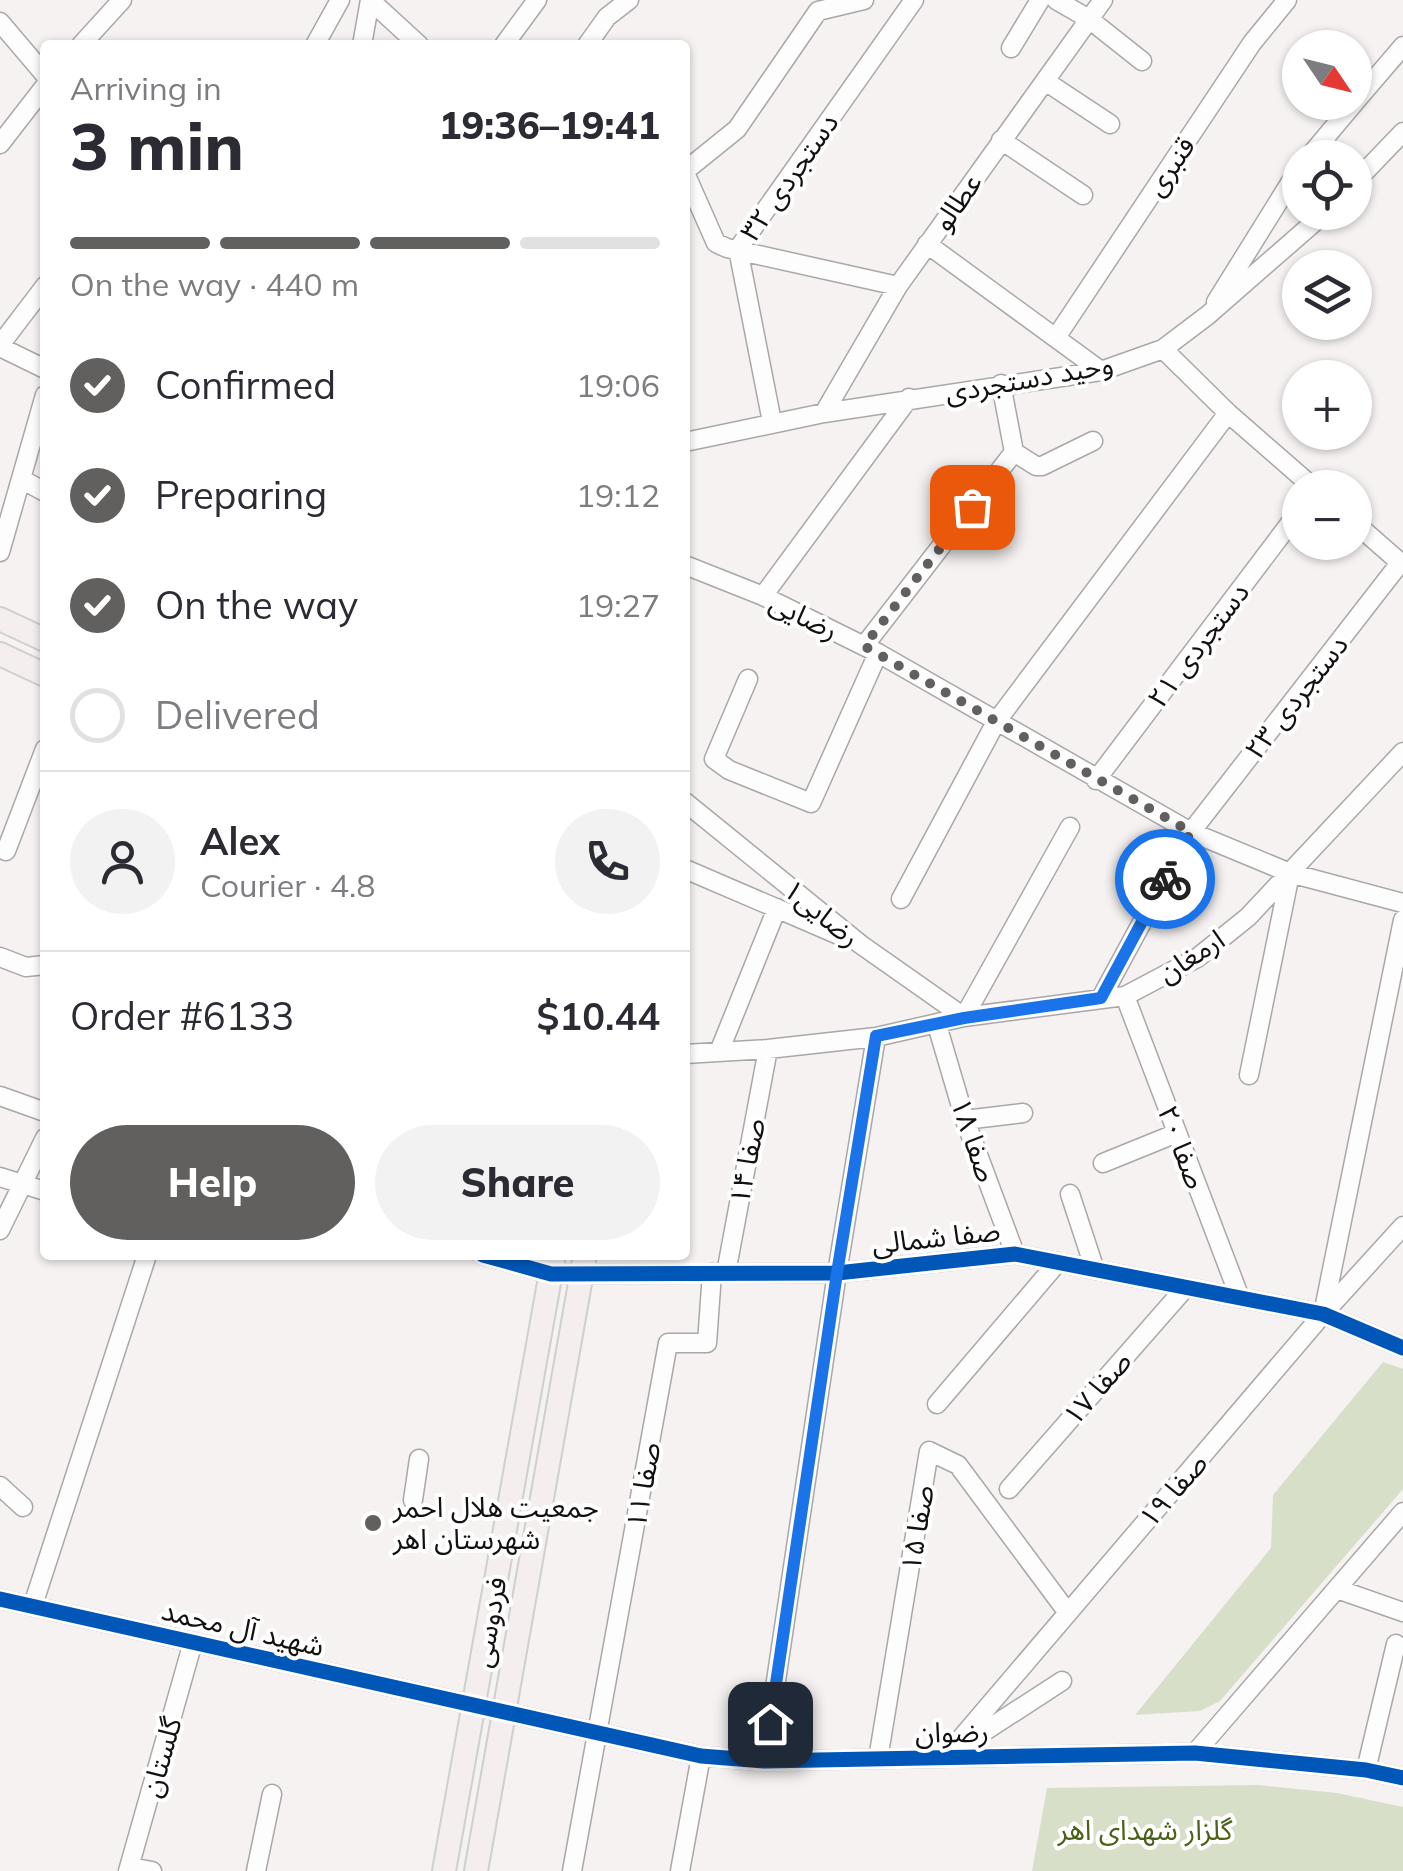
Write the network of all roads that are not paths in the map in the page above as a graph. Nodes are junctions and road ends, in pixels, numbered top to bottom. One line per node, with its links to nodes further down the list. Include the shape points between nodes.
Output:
1 (122, 0): 14 (street)
2 (340, 0): 15 (street)
3 (370, 0): 16 (street); 17 (street)
4 (537, 0): 18 (street)
5 (629, 0): 19 (street)
6 (864, 0): 34 (street, via 818,11 737,129)
7 (1040, 0): 21 (street)
8 (1056, 0): 12 (street)
9 (1102, 0): 12 (street, عطالو)
10 (1287, 0): 44 (street, قنبری)
11 (904, 4): 40 (street, دستجردی ۳۲)
12 (1089, 18): 22 (street); 24 (street, عطالو)
13 (0, 22): 23 (street)
14 (86, 40)
15 (317, 40)
16 (363, 40)
17 (414, 40)
18 (508, 40)
19 (590, 40)
20 (1403, 46): 25 (street)
21 (1011, 48)
22 (1142, 61)
23 (40, 69)
24 (1045, 81): 28 (street); 30 (street, عطالو)
25 (1372, 82)
26 (40, 97): 32 (street)
27 (1340, 120): 31 (street)
28 (1110, 124)
29 (1403, 132): 33 (street)
30 (1001, 140): 36 (street); 39 (street, عطالو)
31 (1323, 140)
32 (0, 144)
33 (1372, 164)
34 (690, 168)
35 (690, 183): 40 (street, via 716,243)
36 (1083, 195)
37 (1282, 195): 43 (street)
38 (1305, 230): 43 (street, وحید دستجردی)
39 (928, 244): 41 (street, عطالو); 44 (street)
40 (738, 249): 41 (street); 54 (street, دستجردی ۳۲)
41 (898, 286): 52 (street, عطالو)
42 (40, 293): 45 (street)
43 (1208, 315): 46 (street, وحید دستجردی)
44 (1057, 336): 48 (street)
45 (0, 346): 47 (street)
46 (1163, 349): 48 (street, وحید دستجردی); 53 (street)
47 (40, 366)
48 (1102, 371): 49 (street, وحید دستجردی)
49 (1001, 384): 50 (street, وحید دستجردی); 57 (street)
50 (909, 398): 52 (street, وحید دستجردی); 66 (street)
51 (40, 412): 59 (street)
52 (824, 413): 54 (street, وحید دستجردی)
53 (1228, 413): 58 (street); 73 (street)
54 (772, 422): 55 (street, وحید دستجردی)
55 (690, 441)
56 (1092, 441): 57 (street, via 1042,466)
57 (1014, 452): 69 (street)
58 (1293, 470)
59 (21, 479): 60 (street); 63 (street)
60 (40, 489)
61 (1282, 534): 76 (street, دستجردی ۲۱)
62 (1372, 538): 64 (street)
63 (1, 547)
64 (1402, 564): 79 (street, دستجردی ۲۳)
65 (690, 569): 66 (street, رضایی)
66 (763, 596): 69 (street, رضایی)
67 (0, 619): 68 (main road)
68 (40, 638)
69 (871, 649): 72 (street, via 811,803 714,759); 73 (street, رضایی)
70 (0, 654): 71 (main road)
71 (40, 673)
72 (748, 680)
73 (996, 722): 76 (street, رضایی); 83 (street)
74 (1403, 752): 82 (street, ارمغان)
75 (40, 762): 80 (street)
76 (1096, 780): 79 (street, رضایی)
77 (690, 806): 87 (street, رضایی۱)
78 (1070, 827): 92 (street)
79 (1191, 832): 82 (street, رضایی); 91 (street, دستجردی ۲۳)
80 (6, 851)
81 (690, 871): 85 (street)
82 (1290, 873): 84 (street); 90 (street, ارمغان, via 1198,958); 98 (street)
83 (901, 899)
84 (1403, 903)
85 (777, 908): 87 (street); 96 (street)
86 (1403, 920): 123 (street)
87 (860, 944): 92 (street, رضایی۱)
88 (0, 958): 89 (street)
89 (40, 966)
90 (1125, 996): 91 (street, ارمغان); 103 (street, صفا ۲۰)
91 (1101, 998): 92 (street, ارمغان)
92 (964, 1018): 93 (street, ارمغان)
93 (938, 1025): 94 (street, ارمغان); 102 (street, صفا ۱۸)
94 (876, 1036): 95 (street, ارمغان); 120 (street)
95 (768, 1049): 96 (street, ارمغان); 119 (street, صفا ۱۴)
96 (719, 1052): 97 (street, ارمغان)
97 (690, 1054)
98 (1249, 1075)
99 (0, 1096): 100 (street)
100 (40, 1110)
101 (1022, 1112): 102 (street)
102 (964, 1120): 112 (street, صفا ۱۸)
103 (1177, 1133): 105 (street); 122 (street, صفا ۲۰)
104 (40, 1148): 107 (street)
105 (1104, 1163)
106 (0, 1177): 107 (street)
107 (23, 1184): 108 (street); 111 (street)
108 (40, 1189)
109 (1070, 1194): 118 (street)
110 (1403, 1226): 123 (street, صفا ۱۹)
111 (0, 1230)
112 (1015, 1254): 115 (street, صفا شمالی); 120 (street, صفا شمالی)
113 (145, 1260): 134 (street)
114 (522, 1260): 116 (street, صفا شمالی)
115 (1058, 1262): 118 (street, صفا شمالی); 125 (street)
116 (552, 1264): 117 (street, صفا شمالی); 140 (main road, فردوسی)
117 (584, 1264): 119 (street, صفا شمالی); 141 (main road, فردوسی)
118 (1096, 1270): 121 (street, صفا شمالی)
119 (719, 1273): 120 (street, صفا شمالی); 142 (street, صفا ۱۱, via 707,1342 668,1342)
120 (837, 1273): 147 (street)
121 (1186, 1287): 122 (street, صفا شمالی); 128 (street, صفا ۱۷)
122 (1240, 1298): 123 (street, صفا شمالی)
123 (1323, 1314): 124 (street, صفا شمالی); 136 (street, صفا ۱۹)
124 (1403, 1348)
125 (938, 1404)
126 (420, 1460): 129 (street)
127 (0, 1486): 130 (street)
128 (1008, 1489)
129 (414, 1500)
130 (24, 1507)
131 (1403, 1512): 132 (street)
132 (1337, 1589): 135 (street); 143 (street)
133 (0, 1600): 134 (street, شهید آل محمد)
134 (33, 1605): 137 (street, شهید آل محمد)
135 (1403, 1612)
136 (1068, 1613): 145 (street, صفا ۱۹); 146 (street, صفا ۱۵, via 958,1465 929,1451)
137 (194, 1642): 140 (street, شهید آل محمد); 151 (street, گلستان)
138 (1396, 1644): 148 (street)
139 (1062, 1681): 145 (street)
140 (474, 1706): 141 (street, شهید آل محمد); 154 (main road, فردوسی)
141 (505, 1714): 142 (street, رضوان); 155 (main road, فردوسی)
142 (598, 1734): 144 (street, رضوان); 156 (street)
143 (1195, 1753): 145 (street, رضوان); 148 (street, رضوان)
144 (701, 1756): 147 (street, رضوان); 157 (street)
145 (944, 1758): 146 (street, رضوان)
146 (878, 1759): 147 (street, رضوان)
147 (764, 1761)
148 (1366, 1770): 149 (street, رضوان)
149 (1403, 1778)
150 (272, 1794): 153 (street)
151 (129, 1869): 152 (street)
152 (152, 1871)
153 (256, 1871)
154 (444, 1871)
155 (476, 1871)
156 (572, 1871)
157 (680, 1871)

